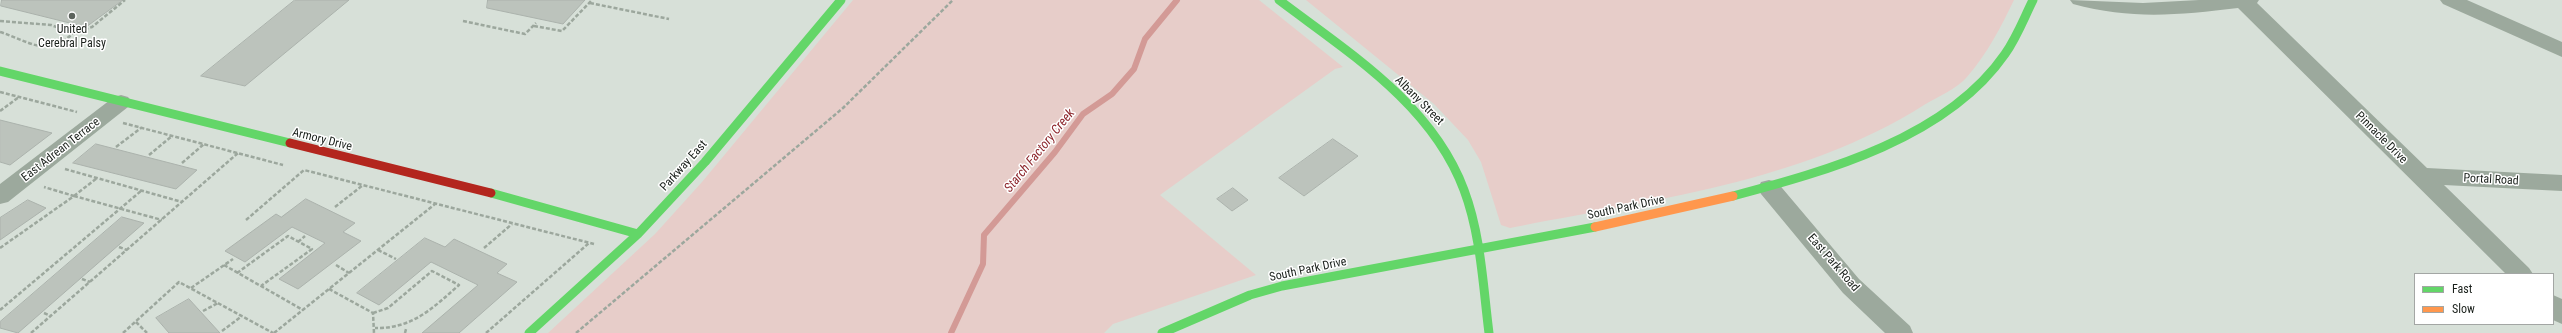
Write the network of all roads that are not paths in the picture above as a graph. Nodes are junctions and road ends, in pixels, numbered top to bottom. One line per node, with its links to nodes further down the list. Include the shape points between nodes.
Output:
1 (841, 0): 14 (street, Parkway East, via 705,162)
2 (1279, 0): 15 (street, Albany Street, via 1370,71 1417,113 1435,135 1456,169 1471,211)
3 (2033, 0): 12 (street, South Park Drive, via 2001,60 1980,83 1933,121 1888,144 1811,176)
4 (2080, 0): 5 (street, via 2107,8 2130,11)
5 (2246, 0): 10 (street, Pinnacle Drive)
6 (2450, 0): 7 (street)
7 (2562, 50)
8 (0, 71): 9 (street, Armory Drive)
9 (121, 112): 13 (street, East Adrean Terrace); 14 (street, Armory Drive, via 549,208)
10 (2420, 176): 11 (street, Portal Road); 16 (street, Pinnacle Drive)
11 (2562, 183)
12 (1769, 188): 15 (street, South Park Drive, via 1532,240); 22 (street, East Park Road, via 1851,286)
13 (0, 196)
14 (638, 234): 19 (street, Parkway East)
15 (1477, 249): 20 (street, South Park Drive, via 1282,286 1250,295); 21 (street, Albany Street)
16 (2520, 273)
17 (2554, 306): 18 (street)
18 (2562, 314)
19 (529, 333)
20 (1162, 333)
21 (1489, 333)
22 (1901, 333)

